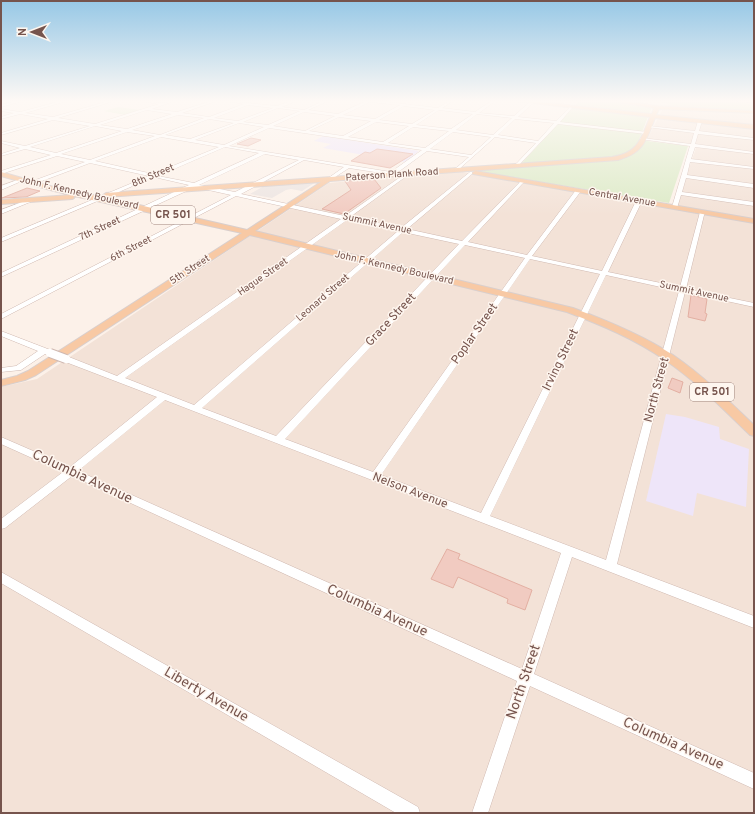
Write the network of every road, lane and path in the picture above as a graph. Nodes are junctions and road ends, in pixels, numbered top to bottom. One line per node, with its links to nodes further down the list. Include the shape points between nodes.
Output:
1 (51, 139): 22 (street)
2 (101, 139): 26 (street)
3 (153, 139): 31 (street)
4 (178, 139): 16 (street)
5 (195, 139): 16 (street)
6 (240, 139): 21 (street, 8th Street)
7 (350, 139): 19 (street)
8 (392, 139): 19 (street)
9 (441, 139): 23 (street)
10 (492, 139): 28 (street)
11 (517, 139): 18 (street)
12 (542, 139): 18 (street)
13 (642, 139): 33 (main road, Paterson Plank Road, via 636,151 622,157)
14 (660, 139): 20 (street)
15 (695, 139): 20 (street)
16 (190, 141): 21 (street)
17 (1, 142): 22 (street, Summit Avenue)
18 (539, 142): 33 (street)
19 (384, 144): 23 (street)
20 (693, 145): 25 (street); 30 (street)
21 (224, 146): 24 (street); 41 (street, 8th Street)
22 (26, 147): 26 (street, Summit Avenue); 27 (street)
23 (427, 150): 28 (street); 39 (street)
24 (263, 152): 29 (street); 49 (street, 7th Street)
25 (754, 153)
26 (57, 154): 31 (street, Summit Avenue); 38 (street)
27 (1, 155)
28 (471, 156): 35 (street)
29 (303, 159): 32 (street); 48 (street, 6th Street)
30 (689, 160): 34 (street); 43 (street)
31 (91, 162): 41 (street, Summit Avenue); 47 (street)
32 (348, 166): 39 (street); 45 (street, 5th Street)
33 (517, 166): 36 (main road, Paterson Plank Road)
34 (754, 168)
35 (457, 170): 36 (main road, Paterson Plank Road); 37 (main road, Central Avenue); 40 (main road, Paterson Plank Road)
36 (480, 171): 37 (main road, Central Avenue); 42 (main road, Central Avenue)
37 (467, 172): 42 (main road, Central Avenue); 71 (street, Leonard Street)
38 (1, 174): 44 (main road, John F. Kennedy Boulevard / CR 501)
39 (392, 174): 40 (main road, Paterson Plank Road); 45 (main road, Paterson Plank Road)
40 (406, 174): 69 (street, Hague Street)
41 (155, 176): 49 (street, Summit Avenue); 58 (street, 8th Street)
42 (490, 176): 46 (main road, Central Avenue)
43 (684, 176): 50 (street); 55 (street)
44 (22, 180): 47 (main road, John F. Kennedy Boulevard / CR 501); 51 (street)
45 (329, 180): 48 (main road, Paterson Plank Road); 63 (main road, 5th Street)
46 (522, 182): 54 (main road, Central Avenue); 74 (street, Grace Street)
47 (32, 184): 57 (main road, John F. Kennedy Boulevard / CR 501)
48 (255, 184): 52 (main road, Paterson Plank Road); 56 (street, 6th Street)
49 (194, 185): 52 (street, Summit Avenue); 53 (street, 7th Street)
50 (754, 186)
51 (1, 188)
52 (210, 188): 53 (main road, Paterson Plank Road); 56 (street, Summit Avenue)
53 (183, 190): 58 (main road, Paterson Plank Road); 65 (street, 7th Street)
54 (578, 191): 60 (main road, Central Avenue); 76 (street, Poplar Street)
55 (679, 193): 62 (street); 64 (street)
56 (237, 194): 63 (street, Summit Avenue); 68 (street, 6th Street)
57 (91, 196): 58 (main road, John F. Kennedy Boulevard / CR 501); 59 (main road)
58 (105, 197): 65 (main road, John F. Kennedy Boulevard / CR 501); 73 (street, 8th Street)
59 (32, 200): 61 (main road); 66 (street)
60 (639, 201): 64 (main road, Central Avenue); 78 (street, Irving Street)
61 (1, 202)
62 (754, 204)
63 (289, 206): 69 (street, Summit Avenue); 72 (main road, 5th Street)
64 (675, 207): 67 (main road, Central Avenue)
65 (145, 208): 68 (main road, John F. Kennedy Boulevard / CR 501); 79 (street, 7th Street)
66 (1, 212)
67 (703, 212): 70 (main road, Central Avenue); 81 (street, North Street)
68 (190, 218): 72 (main road, John F. Kennedy Boulevard / CR 501); 85 (street, 6th Street)
69 (346, 218): 71 (street, Summit Avenue); 75 (street, Hague Street)
70 (754, 220)
71 (403, 230): 74 (street, Summit Avenue); 77 (street, Leonard Street)
72 (248, 232): 75 (main road, John F. Kennedy Boulevard / CR 501); 91 (main road, 5th Street, via 32,373)
73 (1, 240)
74 (463, 242): 76 (street, Summit Avenue); 80 (street, Grace Street)
75 (306, 247): 77 (main road, John F. Kennedy Boulevard / CR 501); 90 (street, Hague Street)
76 (530, 257): 78 (street, Summit Avenue); 82 (street, Poplar Street)
77 (366, 261): 80 (main road, John F. Kennedy Boulevard / CR 501); 93 (street, Leonard Street)
78 (604, 272): 81 (street, Summit Avenue); 84 (street, Irving Street)
79 (1, 274)
80 (432, 277): 82 (main road, John F. Kennedy Boulevard / CR 501); 96 (street, Grace Street)
81 (683, 290): 83 (street, Summit Avenue); 88 (street, North Street)
82 (503, 294): 84 (main road, John F. Kennedy Boulevard / CR 501); 98 (street, Poplar Street)
83 (754, 305)
84 (583, 315): 88 (main road, John F. Kennedy Boulevard / CR 501, via 626,333); 99 (street, Irving Street)
85 (1, 317)
86 (1, 334): 87 (street, Nelson Avenue)
87 (47, 352): 89 (street, via 18,368); 90 (street, Nelson Avenue, bridge)
88 (666, 355): 94 (main road, John F. Kennedy Boulevard / CR 501, via 695,377); 102 (street, North Street)
89 (1, 370)
90 (118, 380): 92 (street, Nelson Avenue)
91 (1, 383)
92 (163, 397): 93 (street, Nelson Avenue); 97 (street)
93 (195, 409): 96 (street, Nelson Avenue)
94 (754, 432)
95 (1, 440): 97 (street, Columbia Avenue)
96 (277, 441): 98 (street, Nelson Avenue)
97 (70, 472): 100 (street); 105 (street, Columbia Avenue)
98 (374, 478): 99 (street, Nelson Avenue)
99 (483, 519): 101 (street, Nelson Avenue)
100 (1, 525)
101 (568, 551): 102 (street, Nelson Avenue); 105 (street, North Street)
102 (610, 567): 104 (street, Nelson Avenue)
103 (1, 577): 107 (street, Liberty Avenue)
104 (754, 622)
105 (525, 677): 106 (street, Columbia Avenue); 108 (street, North Street)
106 (754, 781)
107 (412, 813)
108 (480, 813)

